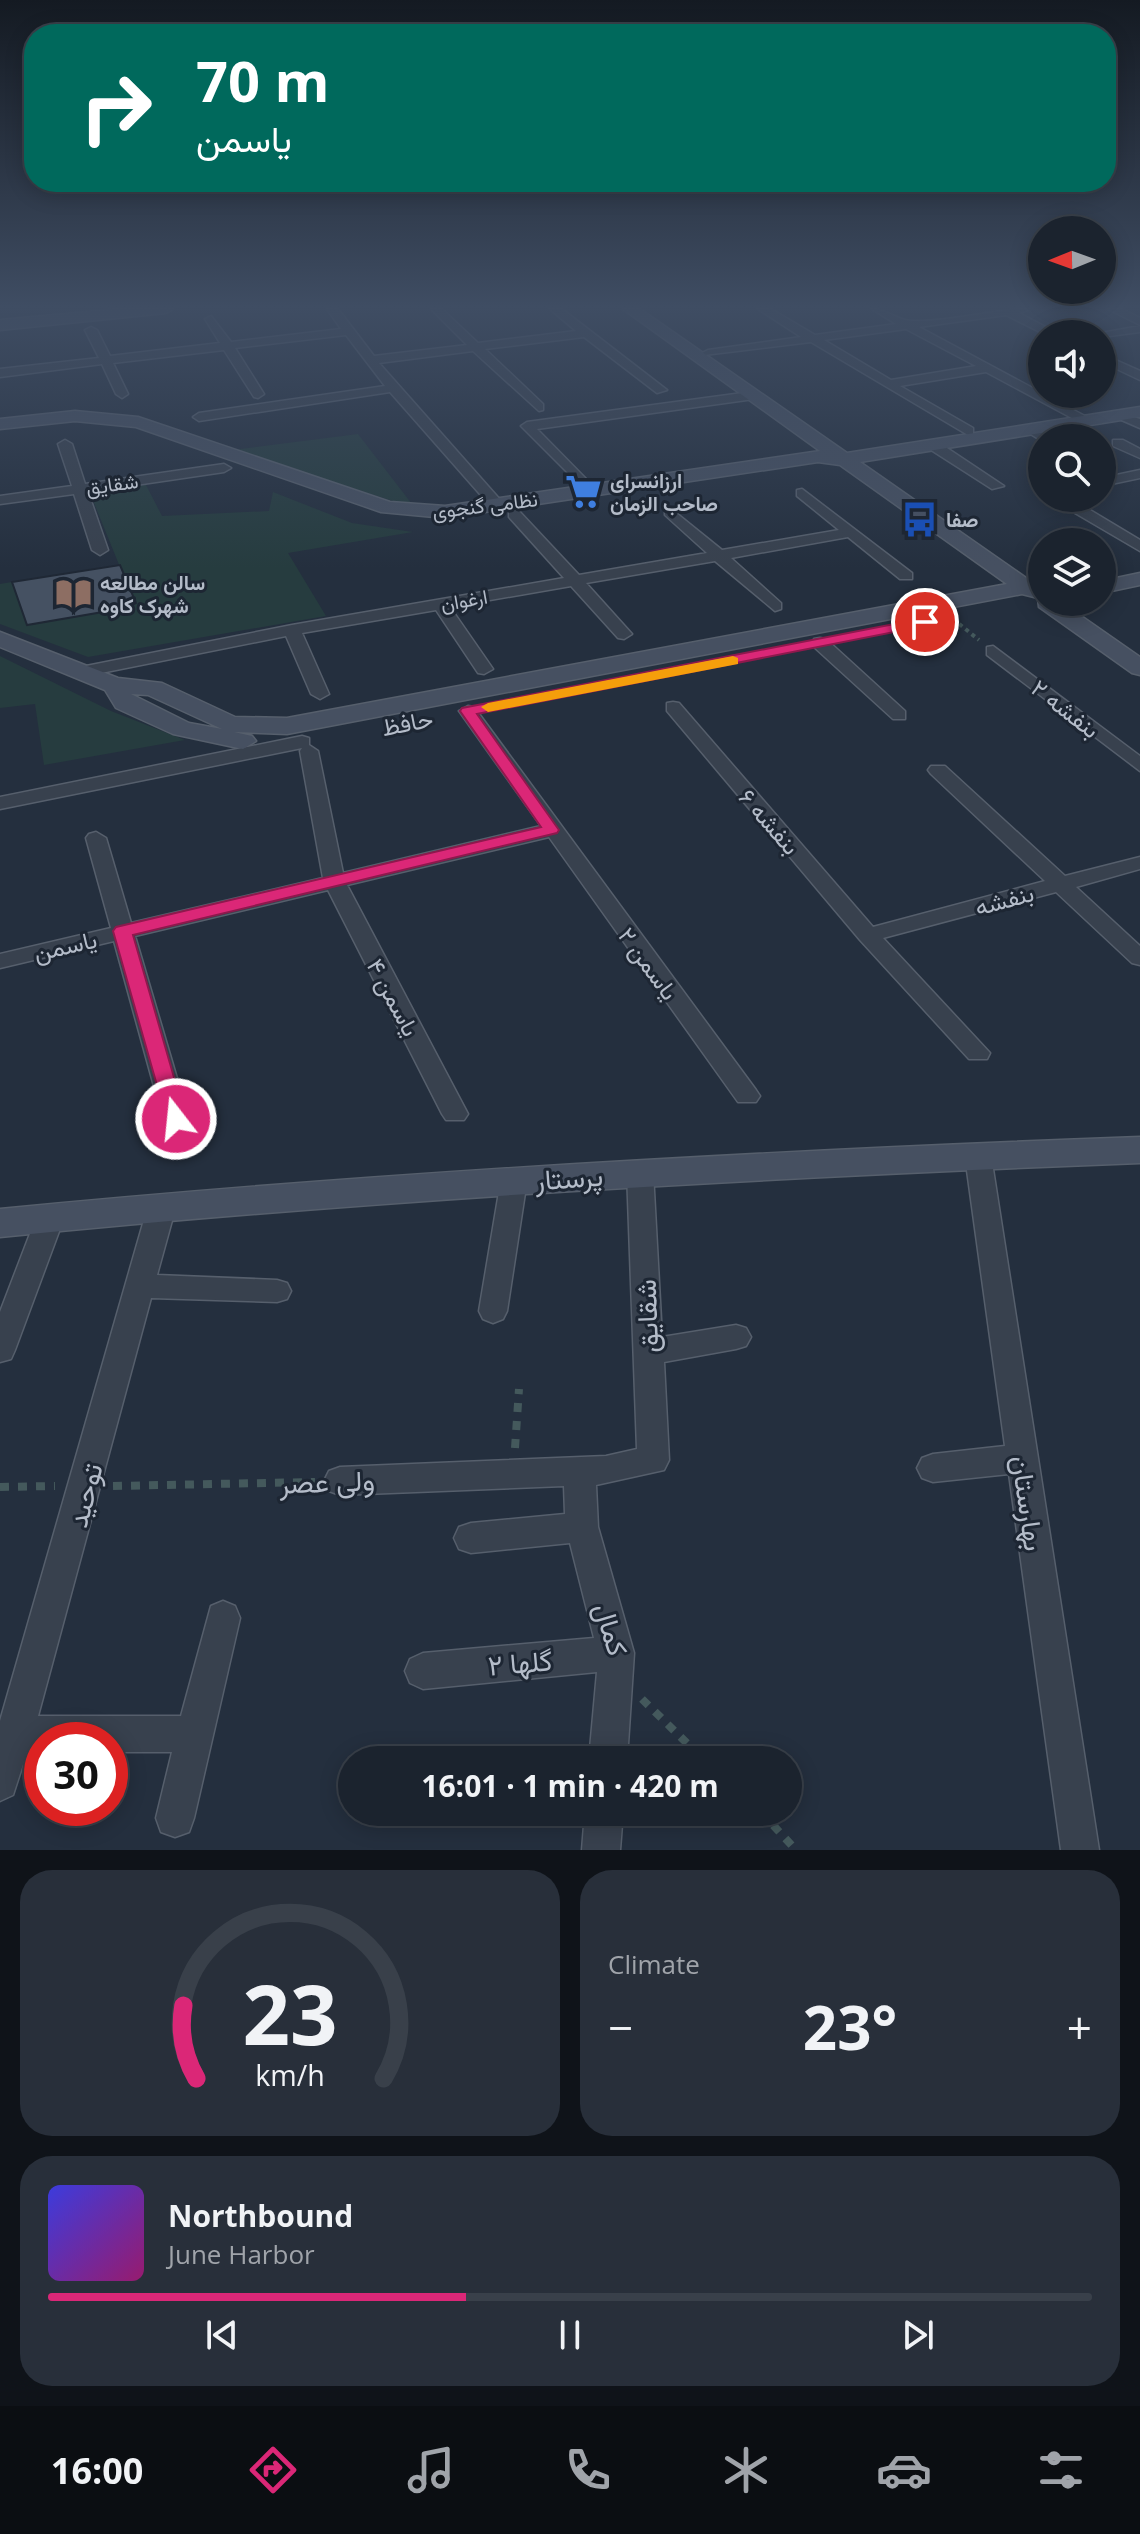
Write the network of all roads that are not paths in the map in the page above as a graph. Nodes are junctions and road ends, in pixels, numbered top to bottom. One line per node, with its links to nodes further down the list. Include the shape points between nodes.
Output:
1 (344, 395): 10 (street)
2 (400, 395): 34 (street)
3 (527, 395): 8 (street)
4 (765, 395): 23 (street)
5 (907, 395): 15 (street)
6 (1040, 395): 11 (street)
7 (750, 396): 23 (street); 31 (street, via 527,426)
8 (539, 407)
9 (1131, 414): 11 (street); 14 (street)
10 (199, 417)
11 (1088, 421): 13 (street)
12 (0, 424): 22 (street, نظامی گنجوی, via 110,417)
13 (1076, 424)
14 (1140, 424)
15 (968, 431)
16 (0, 432): 24 (street, نظامی گنجوی, via 103,428)
17 (1028, 435): 20 (street)
18 (1118, 443): 21 (street)
19 (65, 444): 30 (street)
20 (933, 445): 23 (street); 29 (street)
21 (1140, 454)
22 (247, 458): 24 (street); 34 (street, نظامی گنجوی, via 388,508)
23 (850, 458): 31 (street, نظامی گنجوی, via 818,456); 34 (street, نظامی گنجوی, via 832,466); 46 (street)
24 (224, 468): 30 (street, شقایق); 34 (street, نظامی گنجوی, via 375,521 432,523)
25 (1140, 474): 27 (street)
26 (1116, 477): 27 (street)
27 (1119, 479): 28 (street)
28 (1116, 480)
29 (997, 486)
30 (79, 489): 33 (street, شقایق); 39 (street)
31 (589, 490): 34 (street, نظامی گنجوی)
32 (802, 493): 37 (street)
33 (0, 500)
34 (506, 510): 45 (street)
35 (670, 512): 40 (street)
36 (1083, 512): 38 (street)
37 (848, 533): 40 (street, ارغوان); 43 (street)
38 (1140, 546)
39 (100, 550)
40 (718, 555): 45 (street, ارغوان); 51 (street)
41 (1140, 565): 42 (street)
42 (1116, 569)
43 (906, 576)
44 (1140, 579): 47 (street)
45 (576, 580): 50 (street, ارغوان); 55 (street)
46 (1028, 582)
47 (1116, 584)
48 (1028, 592): 65 (street, حافظ)
49 (1028, 593): 57 (street, حافظ, via 951,617)
50 (440, 604): 54 (street, ارغوان); 61 (street)
51 (775, 606)
52 (1067, 616): 60 (street)
53 (1089, 616): 59 (street)
54 (292, 630): 62 (street, ارغوان); 64 (street)
55 (624, 634)
56 (0, 639): 62 (street, حافظ)
57 (820, 643): 65 (street, حافظ); 67 (street)
58 (993, 651): 69 (street, بنفشه ۲)
59 (1140, 652)
60 (1140, 668)
61 (484, 669)
62 (81, 672): 63 (street, حافظ)
63 (114, 685): 65 (street, حافظ, via 153,688 231,724 287,726); 68 (street, حافظ, via 125,703 182,729 231,741)
64 (320, 694)
65 (459, 703): 68 (street, حافظ); 72 (street, یاسمن ۲)
66 (673, 707): 78 (street, بنفشه ۶)
67 (899, 715)
68 (305, 746): 71 (street); 75 (street, یاسمن ۴)
69 (1140, 765)
70 (938, 770): 76 (street)
71 (0, 803)
72 (551, 830): 75 (street, یاسمن); 82 (street, یاسمن ۲)
73 (96, 838): 77 (street)
74 (1140, 863): 76 (street, بنفشه)
75 (334, 881): 77 (street, یاسمن); 83 (street, یاسمن ۴)
76 (1059, 884): 78 (street, بنفشه); 79 (street)
77 (123, 931): 80 (street, یاسمن); 84 (street)
78 (868, 935): 81 (street, بنفشه ۶)
79 (1140, 958)
80 (0, 961)
81 (978, 1053)
82 (747, 1096)
83 (455, 1114)
84 (176, 1119)
85 (1140, 1150): 86 (street, پرستار)
86 (978, 1156): 87 (street, پرستار); 98 (street, بهارستان)
87 (640, 1172): 88 (street, پرستار); 97 (street, شقایق)
88 (514, 1180): 89 (street, پرستار); 94 (street)
89 (162, 1206): 90 (street, پرستار); 92 (street, توحید)
90 (50, 1218): 91 (street, پرستار); 96 (street)
91 (0, 1223)
92 (140, 1286): 93 (street); 108 (street, توحید)
93 (277, 1291)
94 (493, 1311)
95 (736, 1337): 97 (street)
96 (0, 1350)
97 (648, 1352): 99 (street, شقایق)
98 (1023, 1458): 100 (street); 115 (street, بهارستان)
99 (653, 1460): 101 (street, ولی عصر)
100 (933, 1468)
101 (579, 1470): 102 (street, ولی عصر); 103 (street, کمال)
102 (340, 1481)
103 (582, 1527): 104 (street); 106 (street, کمال)
104 (471, 1538)
105 (223, 1618): 109 (street)
106 (616, 1653): 107 (street, گلها ۲); 110 (street)
107 (423, 1671)
108 (14, 1734): 109 (street); 111 (street, توحید)
109 (196, 1734): 112 (street)
110 (609, 1746)
111 (0, 1782)
112 (175, 1818)
113 (603, 1826): 114 (street)
114 (601, 1850)
115 (1080, 1850)

